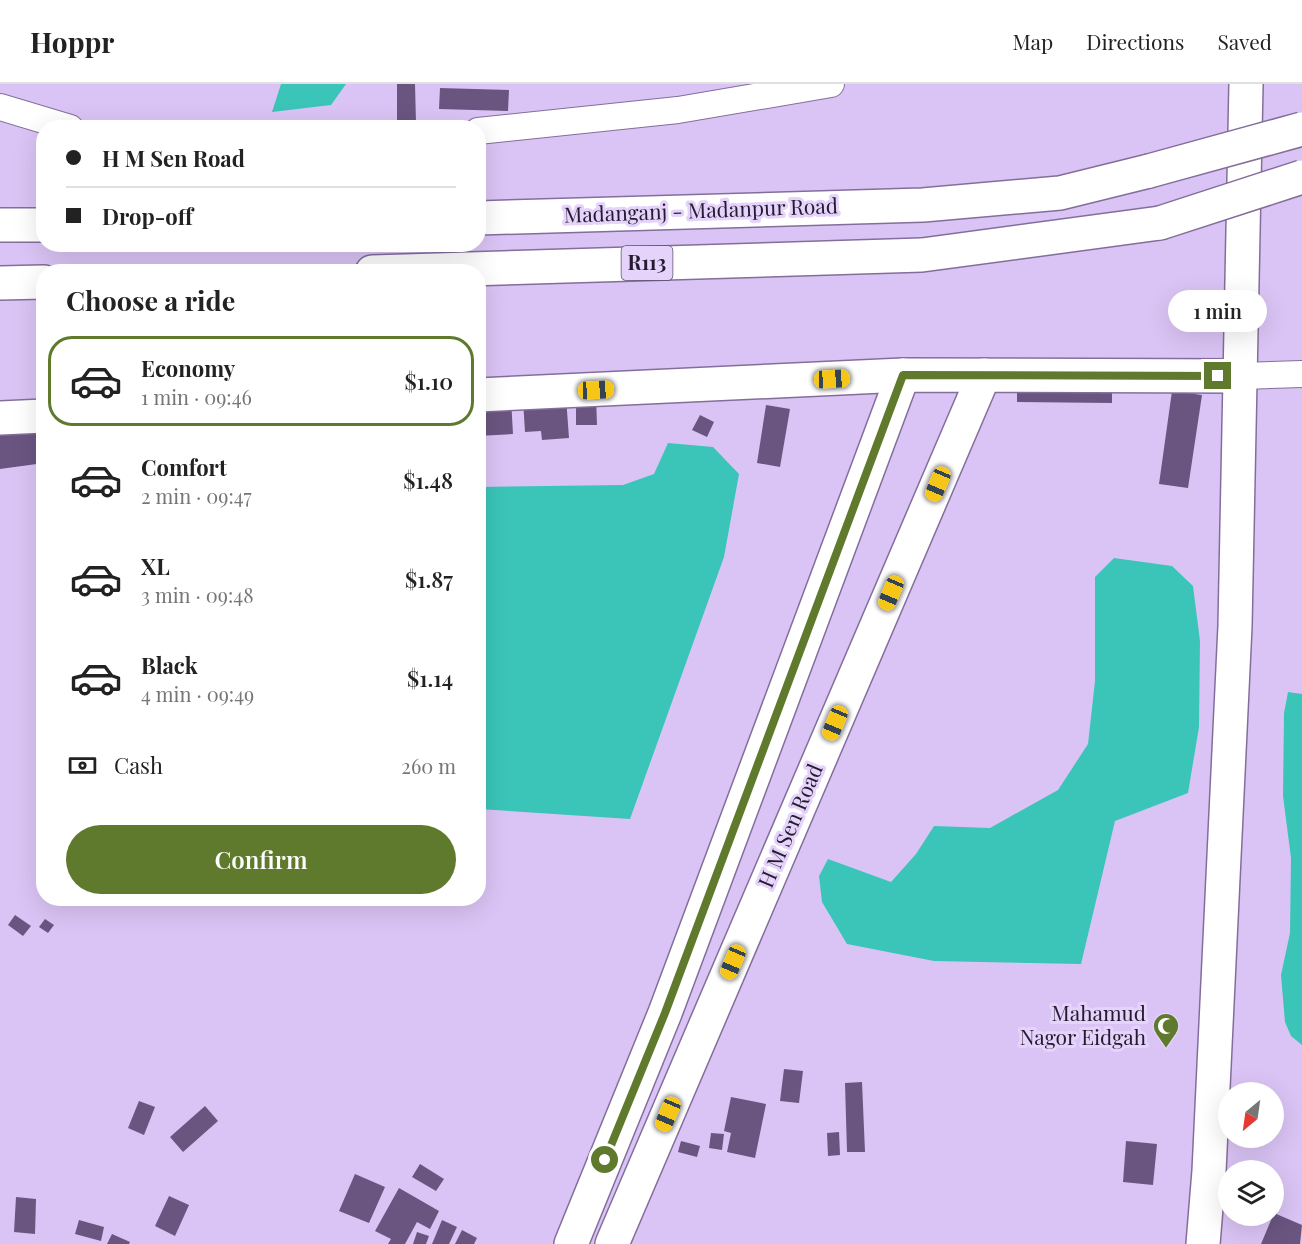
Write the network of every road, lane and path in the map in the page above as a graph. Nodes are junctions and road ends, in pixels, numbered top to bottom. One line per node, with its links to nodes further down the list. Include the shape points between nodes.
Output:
1 (831, 84): 6 (street, via 678,110)
2 (1246, 84): 17 (main road)
3 (0, 107): 4 (street)
4 (43, 120)
5 (1302, 129): 8 (main road, Madanganj - Madanpur Road, bridge, via 1060,193 923,205)
6 (486, 130)
7 (1302, 177): 11 (main road, R113, bridge, via 1160,223 922,255)
8 (486, 218)
9 (0, 225): 10 (main road)
10 (36, 225)
11 (486, 268)
12 (36, 282): 13 (main road)
13 (0, 283)
14 (1302, 374): 17 (street)
15 (903, 375): 16 (main road); 18 (main road); 21 (main road, via 665,1013)
16 (984, 375): 17 (main road); 22 (main road, H M Sen Road)
17 (1241, 376): 23 (main road, via 1235,626)
18 (486, 395)
19 (36, 416): 20 (main road)
20 (0, 418)
21 (571, 1244)
22 (612, 1244)
23 (1203, 1244)

